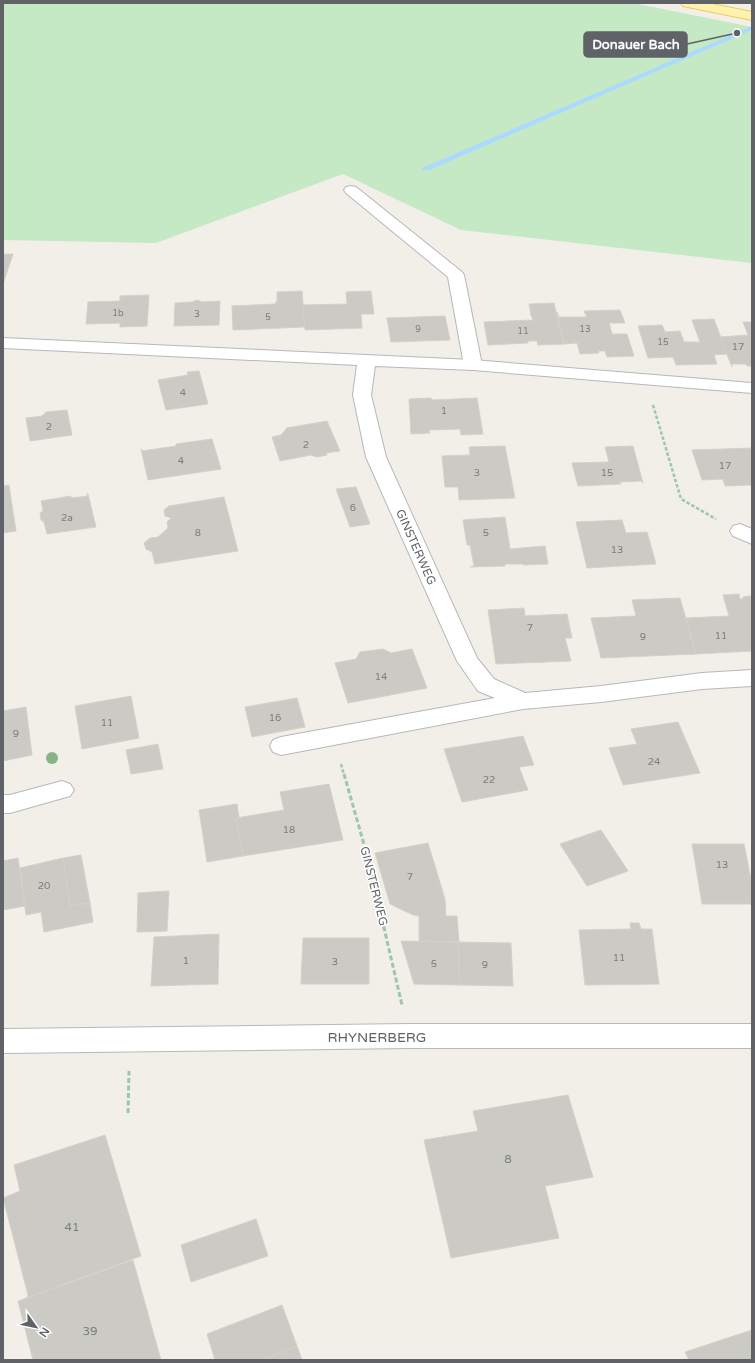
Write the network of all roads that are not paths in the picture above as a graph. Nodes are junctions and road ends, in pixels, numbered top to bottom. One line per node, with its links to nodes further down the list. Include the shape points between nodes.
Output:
1 (688, 3): 2 (main road)
2 (752, 16)
3 (351, 190): 6 (lane, via 456,275)
4 (3, 343): 5 (street)
5 (367, 361): 6 (street); 9 (street, GINSTERWEG, via 362,395 376,457 468,661 486,684)
6 (473, 365): 7 (street)
7 (752, 388)
8 (752, 678): 9 (street, GINSTERWEG, via 702,681)
9 (523, 701): 10 (street, GINSTERWEG)
10 (281, 746)
11 (62, 790): 12 (street)
12 (3, 804)
13 (752, 1036): 14 (street, RHYNERBERG, via 409,1036)
14 (3, 1041)

